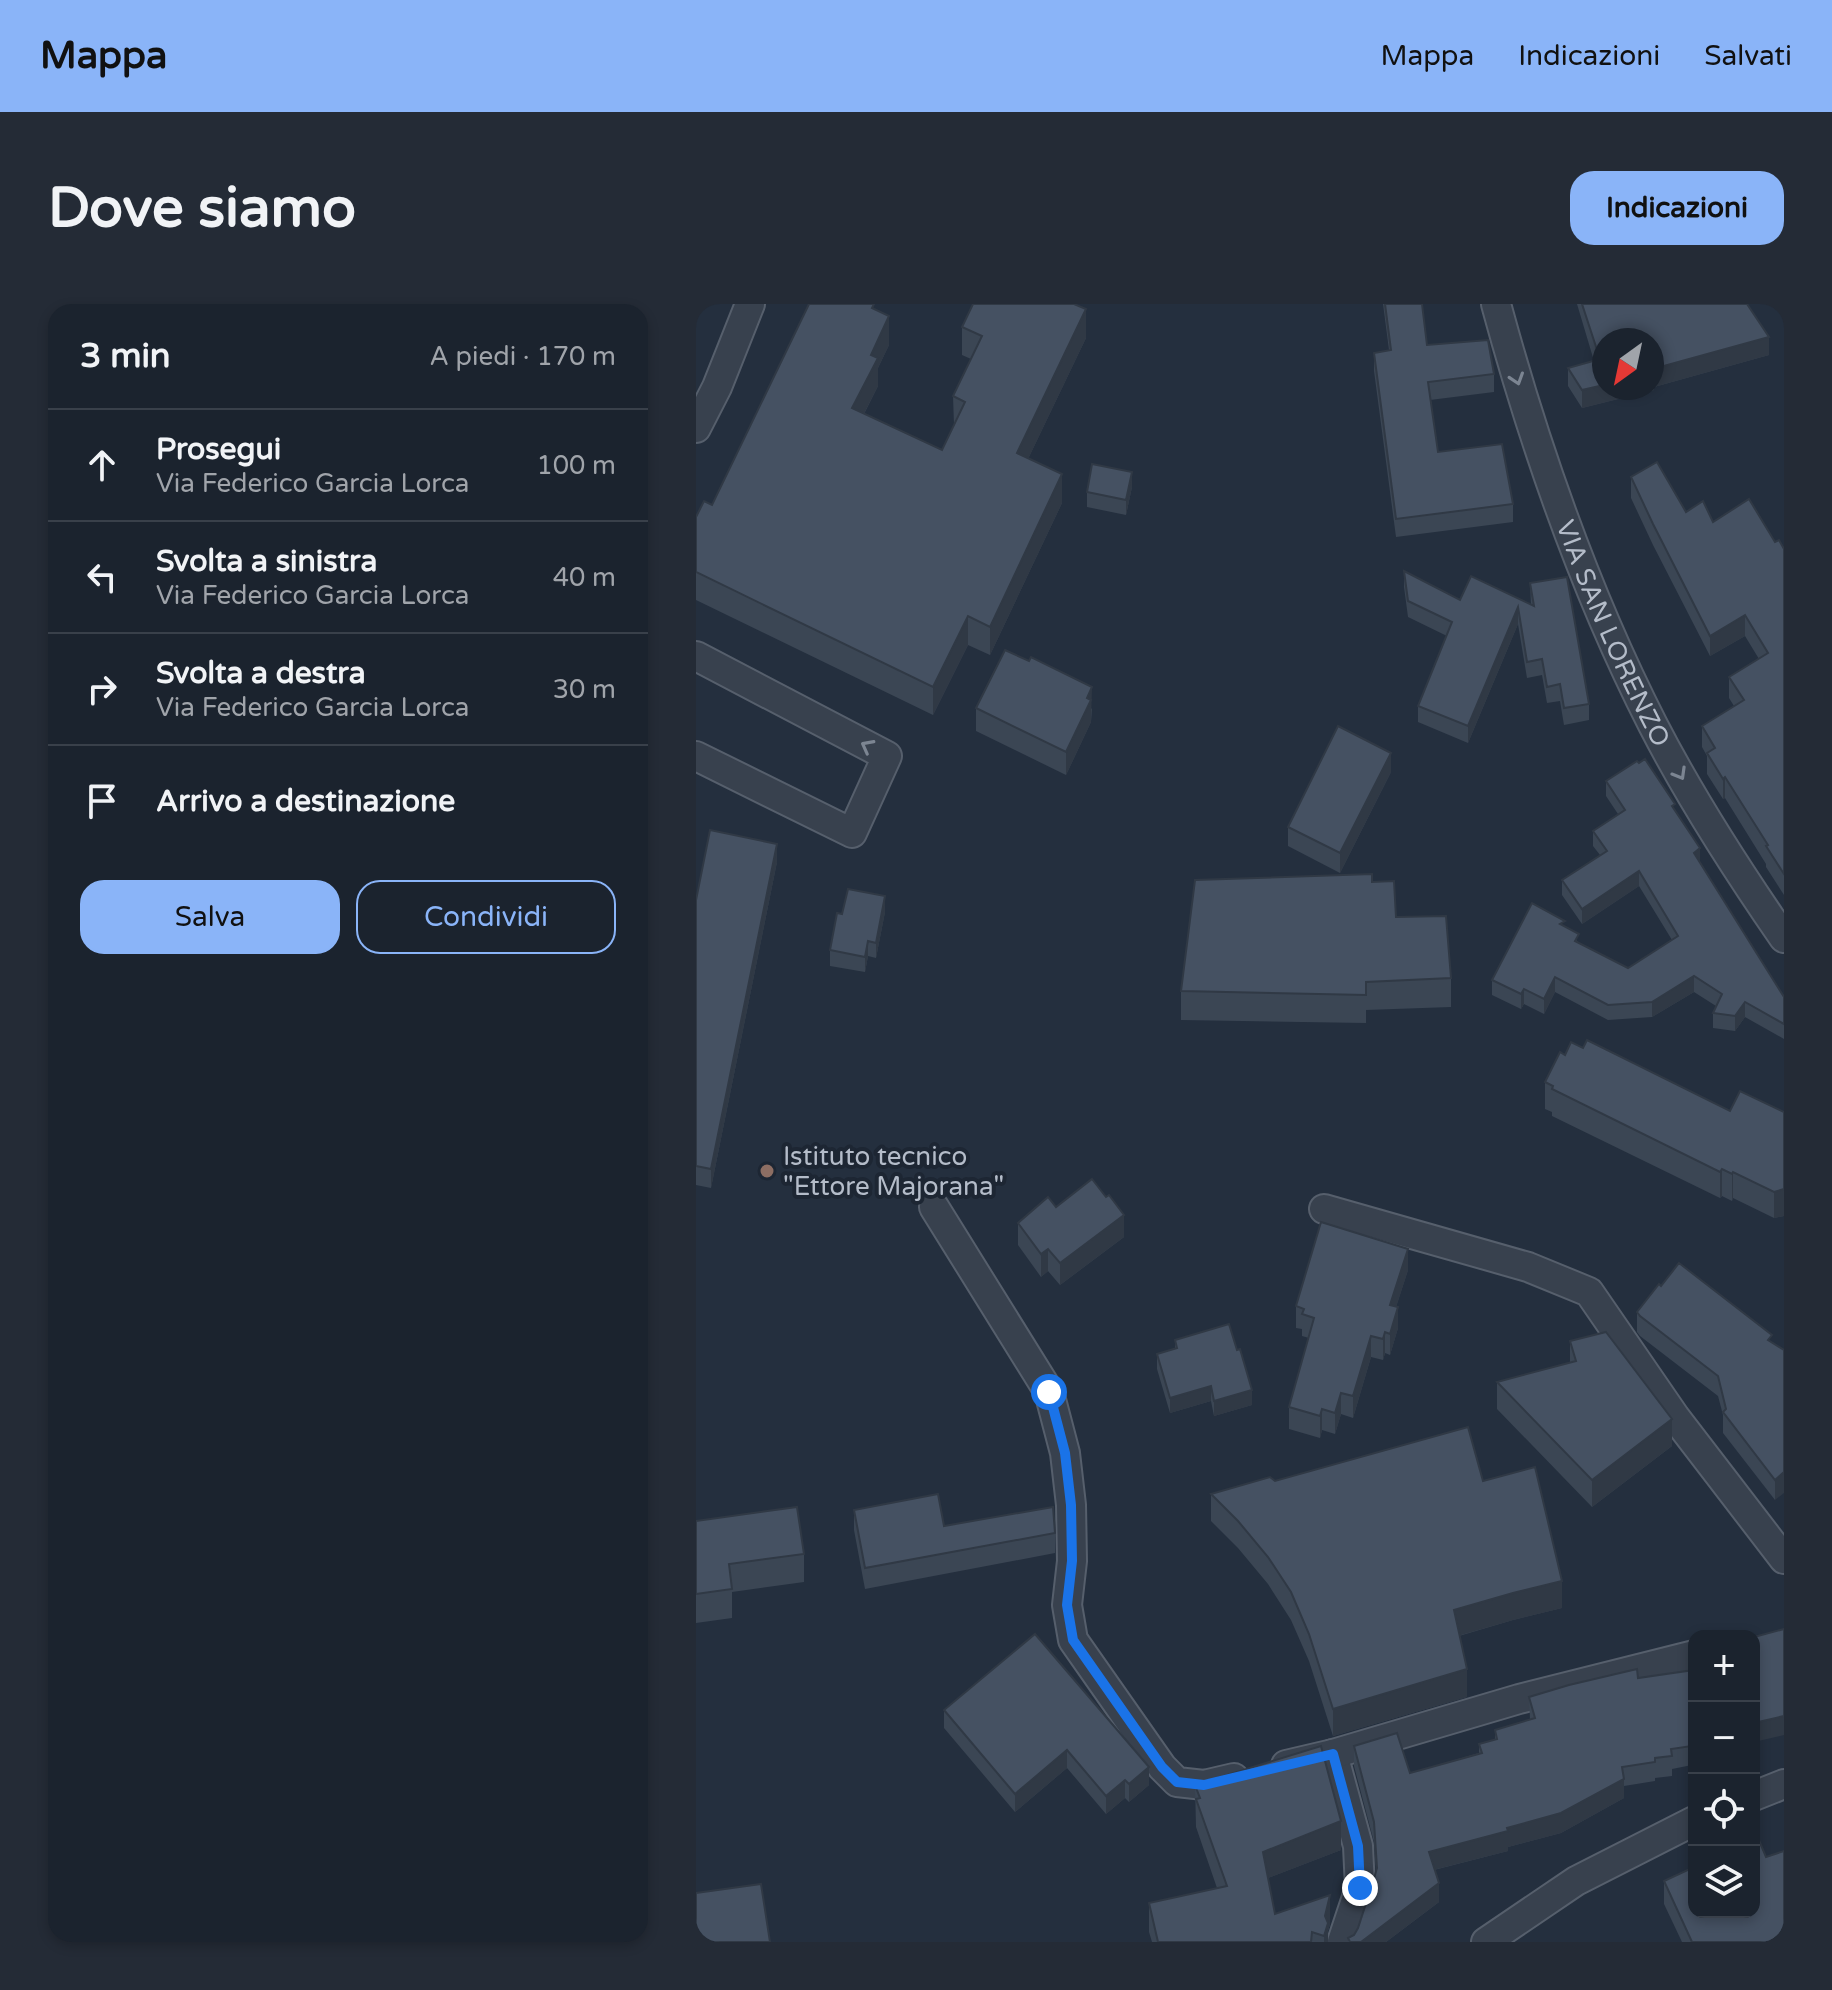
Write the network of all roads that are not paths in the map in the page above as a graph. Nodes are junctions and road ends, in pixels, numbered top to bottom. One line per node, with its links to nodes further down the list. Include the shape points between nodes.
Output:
1 (750, 304): 3 (street)
2 (1496, 304): 6 (street, VIA SAN LORENZO, one-way to 6, via 1545,465 1631,678 1682,778)
3 (696, 428)
4 (696, 656): 5 (street, one-way to 4, via 852,833 887,756)
5 (696, 756)
6 (1784, 938)
7 (934, 1207): 11 (street, via 1049,1392 1065,1453 1071,1505 1067,1605 1073,1640 1154,1756 1177,1782 1204,1785)
8 (1324, 1209): 9 (street, via 1528,1267 1589,1292 1675,1417)
9 (1784, 1559)
10 (1688, 1657): 11 (street)
11 (1333, 1754): 15 (street, via 1358,1846 1360,1888)
12 (1784, 1784): 13 (street)
13 (1760, 1794)
14 (1688, 1824): 16 (street, via 1576,1881)
15 (1342, 1942)
16 (1486, 1942)

